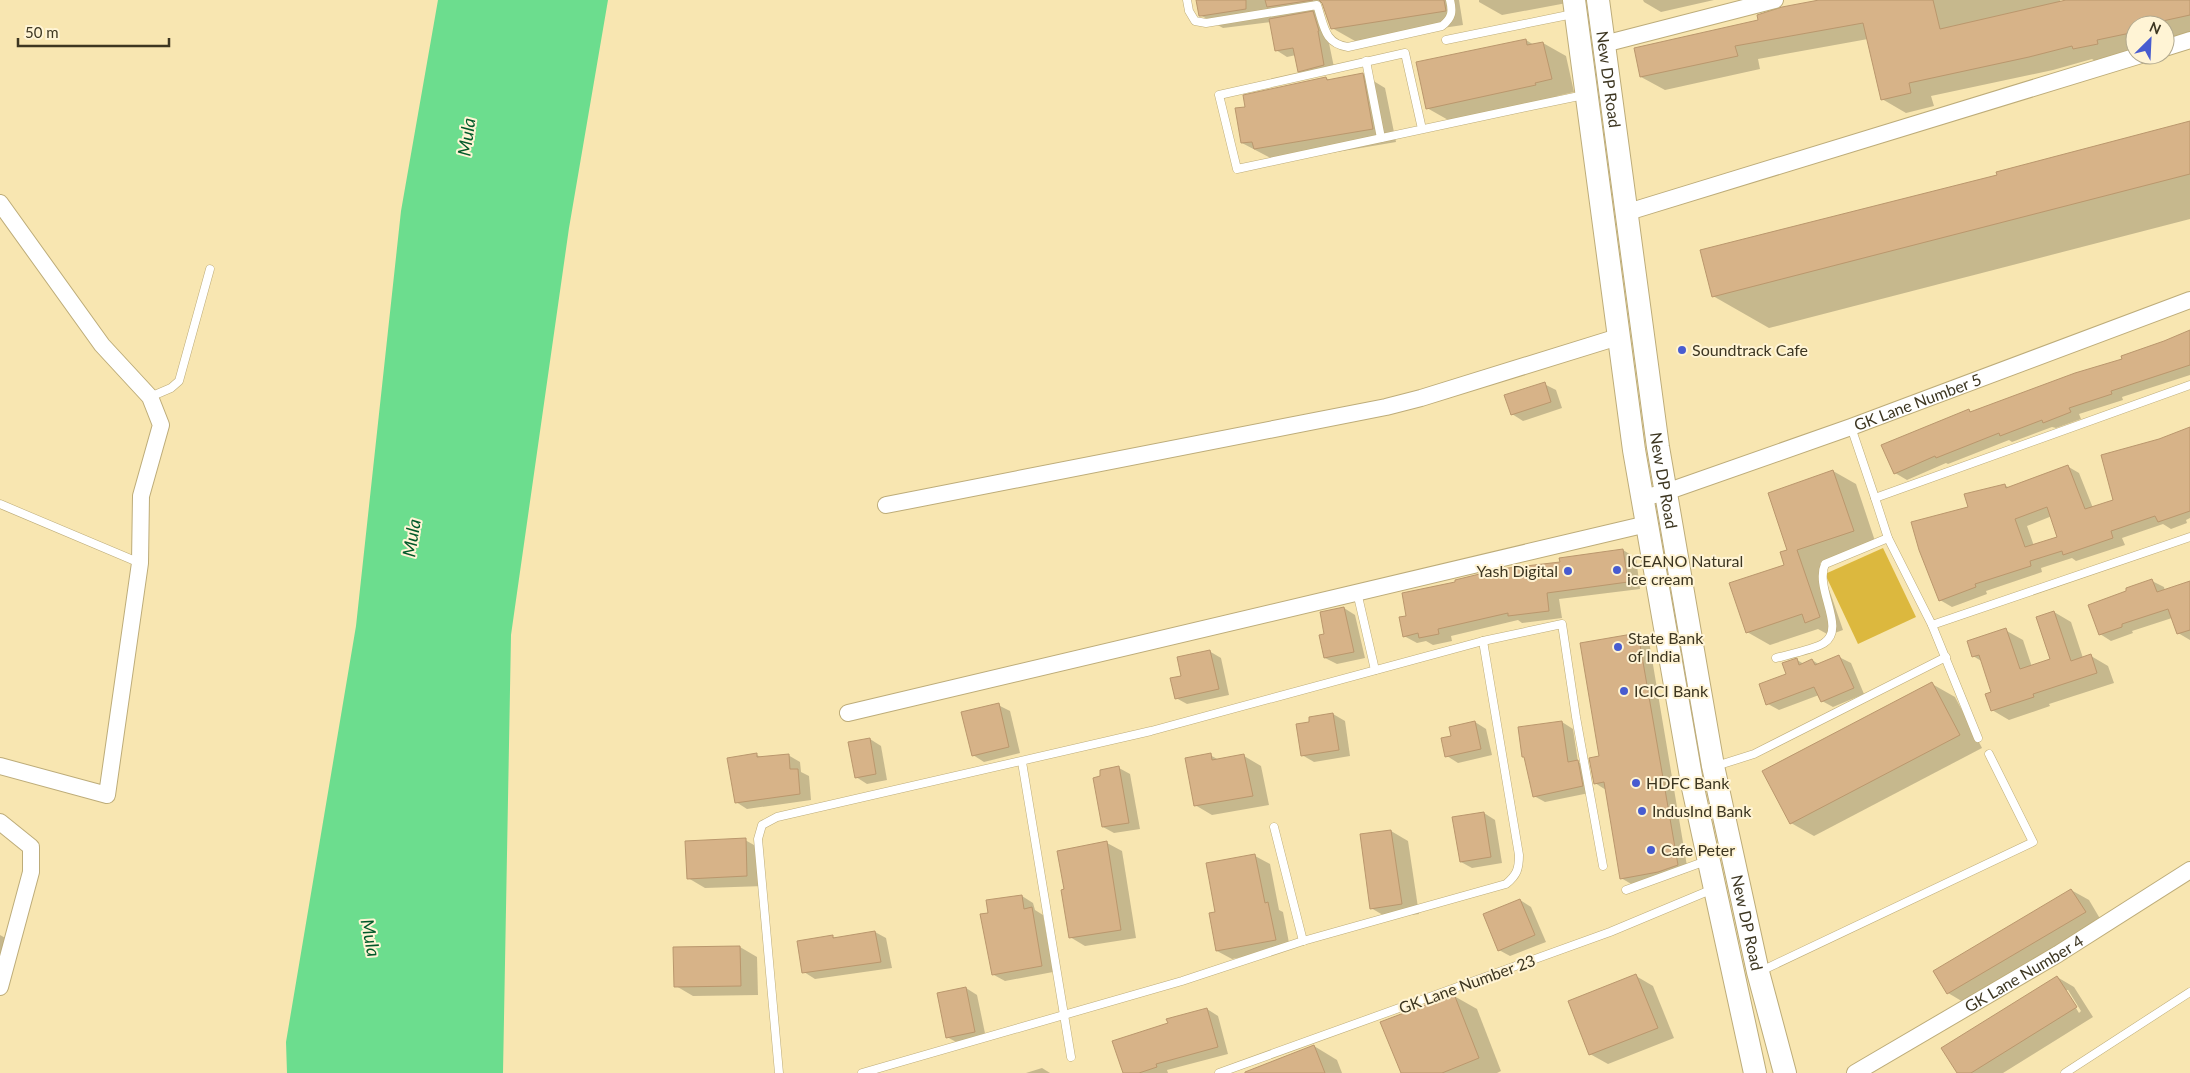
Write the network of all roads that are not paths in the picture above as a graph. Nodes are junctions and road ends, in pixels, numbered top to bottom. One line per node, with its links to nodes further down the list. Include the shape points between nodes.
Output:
1 (1187, 0): 5 (lane, via 1195,21 1206,23)
2 (1450, 0): 5 (lane, via 1452,12 1442,26 1348,47 1337,46 1330,40)
3 (1598, 0): 10 (main road, New DP Road)
4 (1775, 0): 6 (street)
5 (1317, 3)
6 (1733, 5): 10 (street)
7 (1574, 7): 8 (lane); 14 (main road, New DP Road)
8 (1446, 40)
9 (2190, 40): 11 (street)
10 (1604, 44): 18 (main road, New DP Road)
11 (2175, 45)
12 (2125, 60): 18 (street)
13 (1366, 62): 15 (lane, via 1405,52); 16 (lane); 16 (lane, via 1219,95 1236,169)
14 (1586, 94): 15 (lane); 21 (main road, New DP Road)
15 (1422, 129): 16 (lane)
16 (1381, 138)
17 (0, 203): 23 (street, via 102,344)
18 (1628, 212): 25 (main road, New DP Road)
19 (210, 269): 23 (lane, via 179,381)
20 (2190, 300): 24 (street, GK Lane Number 5)
21 (1618, 337): 26 (main road, New DP Road); 29 (street, via 1386,407)
22 (2190, 385): 27 (lane)
23 (150, 397): 33 (street, via 161,425 141,496)
24 (1851, 427): 25 (street, GK Lane Number 5); 27 (lane)
25 (1666, 492): 26 (street, GK Lane Number 5); 45 (main road, New DP Road)
26 (1643, 498): 30 (main road, New DP Road)
27 (1875, 498): 31 (lane)
28 (0, 504): 33 (lane)
29 (886, 505)
30 (1647, 524): 34 (street); 48 (main road, New DP Road)
31 (1888, 538): 35 (lane); 38 (lane, via 1825,564 1821,580 1833,625 1830,636 1824,643)
32 (2190, 538): 35 (lane)
33 (140, 563): 44 (street, via 107,795)
34 (1357, 592): 39 (lane); 40 (street)
35 (1932, 625): 37 (lane)
36 (1482, 641): 39 (lane); 49 (lane, via 1562,624); 53 (lane, via 1519,855 1515,877 1506,884)
37 (1946, 656): 41 (lane); 45 (lane, via 1754,754)
38 (1776, 658)
39 (1376, 670): 43 (lane)
40 (848, 713)
41 (1978, 738)
42 (1989, 754): 54 (lane, via 2033,842)
43 (1022, 762): 57 (lane); 60 (lane, via 778,817 762,825 758,839)
44 (0, 766)
45 (1713, 766): 54 (main road, New DP Road)
46 (0, 822): 55 (street, via 31,847 32,859)
47 (1274, 827): 53 (lane)
48 (1708, 860): 51 (main road, New DP Road); 52 (lane)
49 (1603, 866)
50 (2190, 870): 65 (street, GK Lane Number 4, via 2058,954)
51 (1713, 889): 62 (lane, GK Lane Number 23, via 1610,932); 63 (main road, New DP Road)
52 (1626, 890)
53 (1303, 940): 57 (lane, via 1182,981)
54 (1758, 972): 64 (main road, New DP Road)
55 (0, 987)
56 (2190, 992): 59 (lane)
57 (1063, 1016): 58 (lane); 61 (lane)
58 (1071, 1057)
59 (2078, 1065): 66 (lane); 67 (lane)
60 (778, 1073)
61 (862, 1073)
62 (1219, 1073)
63 (1755, 1073)
64 (1785, 1073)
65 (1855, 1073)
66 (2065, 1073)
67 (2083, 1073)

